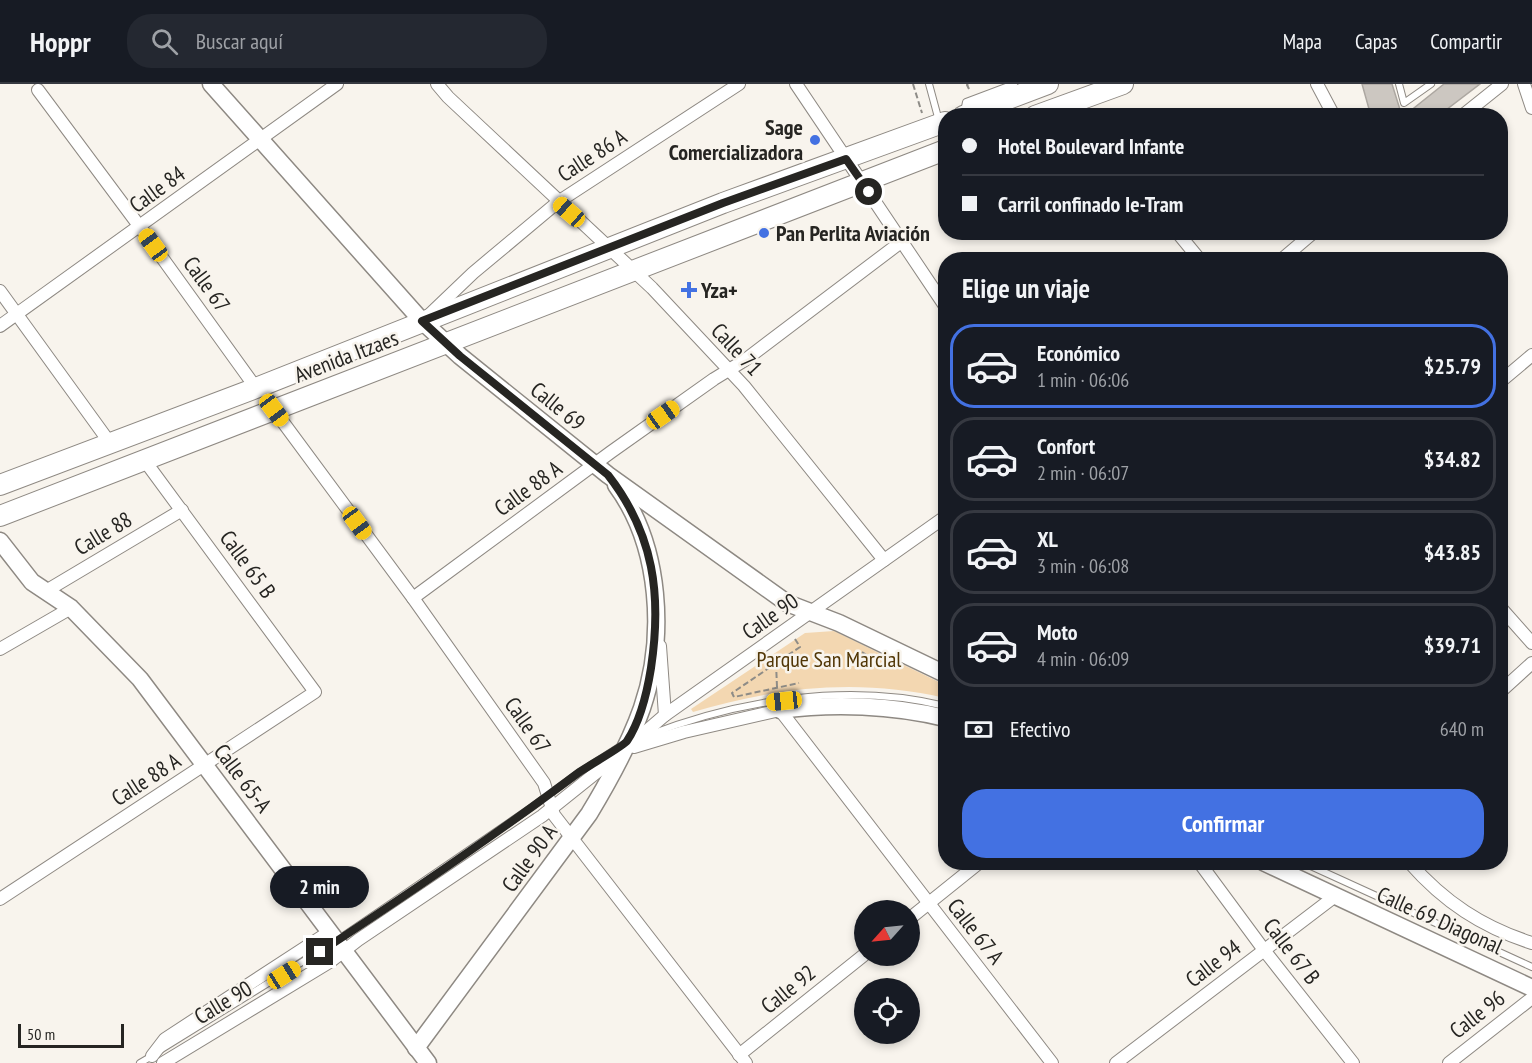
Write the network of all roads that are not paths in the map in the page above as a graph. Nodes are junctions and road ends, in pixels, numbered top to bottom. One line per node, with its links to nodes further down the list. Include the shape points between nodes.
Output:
1 (211, 84): 23 (main road, Calle 69)
2 (337, 84): 23 (street, Calle 84)
3 (437, 84): 27 (street, Calle 71)
4 (739, 84): 27 (street, Calle 86 A)
5 (796, 84): 25 (street)
6 (929, 84): 22 (lane)
7 (1014, 84): 16 (lane, via 966,102)
8 (1122, 84): 18 (main road)
9 (1317, 84): 19 (street)
10 (1399, 84): 11 (lane, via 1404,104)
11 (1431, 84)
12 (1502, 84): 20 (street)
13 (1524, 84): 21 (street)
14 (1042, 85): 17 (main road)
15 (38, 90): 28 (street, Calle 67)
16 (965, 108)
17 (983, 108)
18 (1075, 108)
19 (1330, 108)
20 (1472, 108)
21 (1532, 108)
22 (936, 122): 25 (main road, Avenida Itzaes)
23 (260, 139): 28 (street, Calle 84); 39 (main road, Calle 69)
24 (938, 153): 26 (main road, Avenida Itzaes)
25 (846, 159): 26 (street); 32 (main road, Avenida Itzaes)
26 (862, 181): 31 (street); 35 (main road, Avenida Itzaes)
27 (558, 202): 32 (street, Calle 71); 39 (street, Calle 86 A)
28 (140, 227): 38 (street, Calle 84); 45 (street, Calle 67)
29 (1184, 240): 33 (street)
30 (1305, 240): 34 (street)
31 (901, 242): 37 (street); 43 (street, Calle 88 A)
32 (610, 248): 35 (street, Calle 71); 39 (main road, Avenida Itzaes)
33 (1193, 252)
34 (1290, 252)
35 (633, 270): 41 (main road, Avenida Itzaes); 43 (street, Calle 71)
36 (0, 291): 38 (street)
37 (938, 296)
38 (18, 313): 40 (street, Calle 84); 47 (street)
39 (422, 321): 41 (main road, Calle 69); 45 (main road, Avenida Itzaes)
40 (0, 326)
41 (446, 343): 46 (main road, Avenida Itzaes); 49 (main road, Calle 69)
42 (1532, 356): 44 (street)
43 (729, 370): 49 (street, Calle 88 A); 55 (street, Calle 71)
44 (1508, 376)
45 (256, 388): 47 (main road, Avenida Itzaes)
46 (274, 410): 48 (main road, Avenida Itzaes); 57 (street, Calle 67)
47 (110, 443): 50 (main road, Avenida Itzaes)
48 (145, 461): 51 (street, Calle 65 B); 52 (main road, Avenida Itzaes)
49 (601, 469): 57 (street, Calle 88 A); 58 (main road, Calle 90 A, via 622,494 644,539); 60 (main road, Calle 69, via 786,603)
50 (0, 485)
51 (183, 510): 56 (street, Calle 88); 67 (street, Calle 65 B)
52 (0, 516)
53 (938, 522): 55 (street, Calle 90)
54 (0, 541): 56 (main road, Calle 65-A, via 32,582)
55 (884, 560): 60 (street, Calle 90)
56 (46, 591): 59 (main road, Calle 65-A)
57 (413, 598): 74 (street, Calle 67, via 544,783)
58 (656, 600): 70 (street); 72 (main road, Calle 90 A, via 646,695)
59 (71, 608): 63 (street); 73 (main road, Calle 65-A, via 140,679)
60 (812, 611): 65 (main road, Calle 69); 70 (street, Calle 90)
61 (1508, 616): 62 (street)
62 (1532, 644)
63 (0, 649)
64 (1532, 663): 66 (street)
65 (938, 671)
66 (1508, 685)
67 (315, 692): 73 (street, Calle 88 A)
68 (938, 705): 72 (lane, via 858,695 767,703 663,729)
69 (780, 710): 71 (main road, via 808,706 874,707); 72 (street); 83 (street, Calle 67 A)
70 (665, 715): 72 (street, Calle 90)
71 (938, 717)
72 (628, 745): 74 (street, Calle 90); 75 (main road, Calle 90 A)
73 (205, 765): 82 (street, Calle 88 A); 85 (main road, Calle 65-A)
74 (549, 809): 75 (street, Calle 67); 85 (street, Calle 90); 85 (lane)
75 (571, 838): 92 (main road, Calle 90 A); 94 (street, Calle 67)
76 (970, 870): 83 (street)
77 (1206, 870): 87 (street, Calle 67 B)
78 (1279, 870): 81 (main road, Calle 69 Diagonal)
79 (1320, 870): 89 (lane)
80 (1416, 870): 86 (street, via 1465,914)
81 (1335, 897): 87 (street, Calle 94); 90 (main road, Calle 69 Diagonal)
82 (0, 899)
83 (929, 903): 84 (street); 98 (street, Calle 67 A)
84 (920, 910)
85 (337, 941): 92 (main road, Calle 65-A); 93 (street, Calle 90, via 165,1039); 96 (street, Calle 90, via 331,962)
86 (1532, 943)
87 (1264, 950): 99 (street, Calle 94); 100 (street, Calle 67 B)
88 (854, 964): 94 (street, Calle 92)
89 (1532, 967)
90 (1532, 988)
91 (1532, 998): 101 (street, Calle 96)
92 (416, 1048): 97 (main road, Calle 65-A)
93 (152, 1056): 95 (lane)
94 (742, 1059)
95 (140, 1063)
96 (163, 1063)
97 (428, 1063)
98 (1052, 1063)
99 (1116, 1063)
100 (1353, 1063)
101 (1449, 1063)

